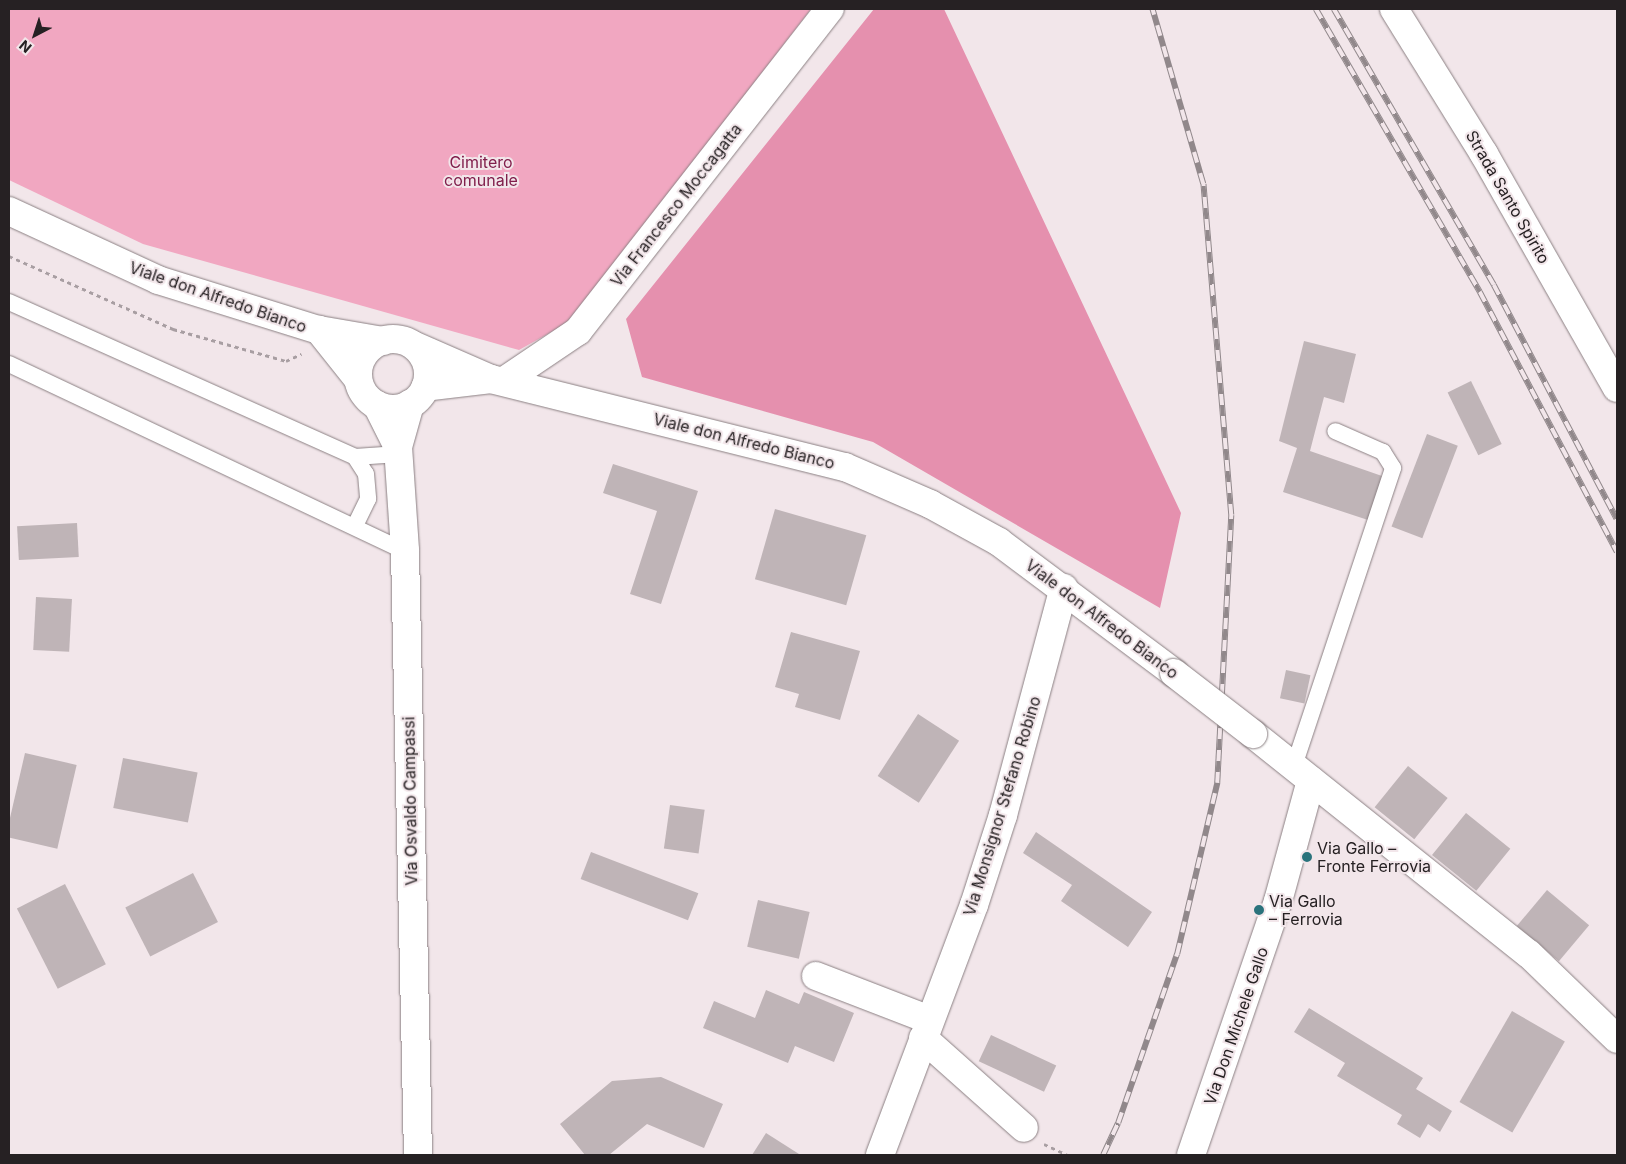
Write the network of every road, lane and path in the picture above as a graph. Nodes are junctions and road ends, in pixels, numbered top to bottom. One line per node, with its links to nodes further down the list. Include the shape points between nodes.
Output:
1 (830, 9): 11 (street, Via Francesco Moccagatta, via 578,331)
2 (1394, 9): 12 (street, Strada Santo Spirito, via 1484,154)
3 (9, 211): 6 (street, Viale don Alfredo Bianco, via 158,280)
4 (9, 256): 6 (path, via 174,329 286,361 310,348)
5 (9, 302): 17 (lane)
6 (319, 330): 7 (street, Viale don Alfredo Bianco); 10 (street, Viale don Alfredo Bianco)
7 (383, 341): 8 (street, via 402,340); 10 (street, via 369,348 358,368)
8 (413, 345): 11 (street, Viale don Alfredo Bianco); 13 (street, via 427,364)
9 (9, 364): 18 (lane)
10 (358, 379): 14 (street, via 368,399)
11 (498, 380): 13 (street, Viale don Alfredo Bianco); 20 (street, Viale don Alfredo Bianco, via 845,467 930,504 999,542)
12 (1617, 388)
13 (418, 396): 14 (street, via 400,408); 16 (street, Via Osvaldo Campassi)
14 (377, 405): 16 (street, Via Osvaldo Campassi)
15 (1335, 431): 21 (lane, via 1383,452 1393,468)
16 (399, 450): 17 (lane); 19 (street, Via Osvaldo Campassi)
17 (355, 457): 18 (lane, via 366,474 368,499)
18 (356, 526): 19 (lane)
19 (405, 551): 27 (street, Via Osvaldo Campassi)
20 (1064, 588): 21 (street, Viale don Alfredo Bianco, bridge); 23 (street, Via Monsignor Stefano Robino, via 1003,815 974,905)
21 (1303, 773): 24 (street, Viale don Alfredo Bianco, via 1529,954); 30 (street, Via Don Michele Gallo, via 1269,928)
22 (816, 976): 23 (street)
23 (927, 1029): 25 (street); 28 (street, Via Monsignor Stefano Robino)
24 (1617, 1039)
25 (1024, 1128)
26 (1047, 1146): 29 (path)
27 (418, 1155)
28 (880, 1155)
29 (1068, 1155)
30 (1191, 1155)

